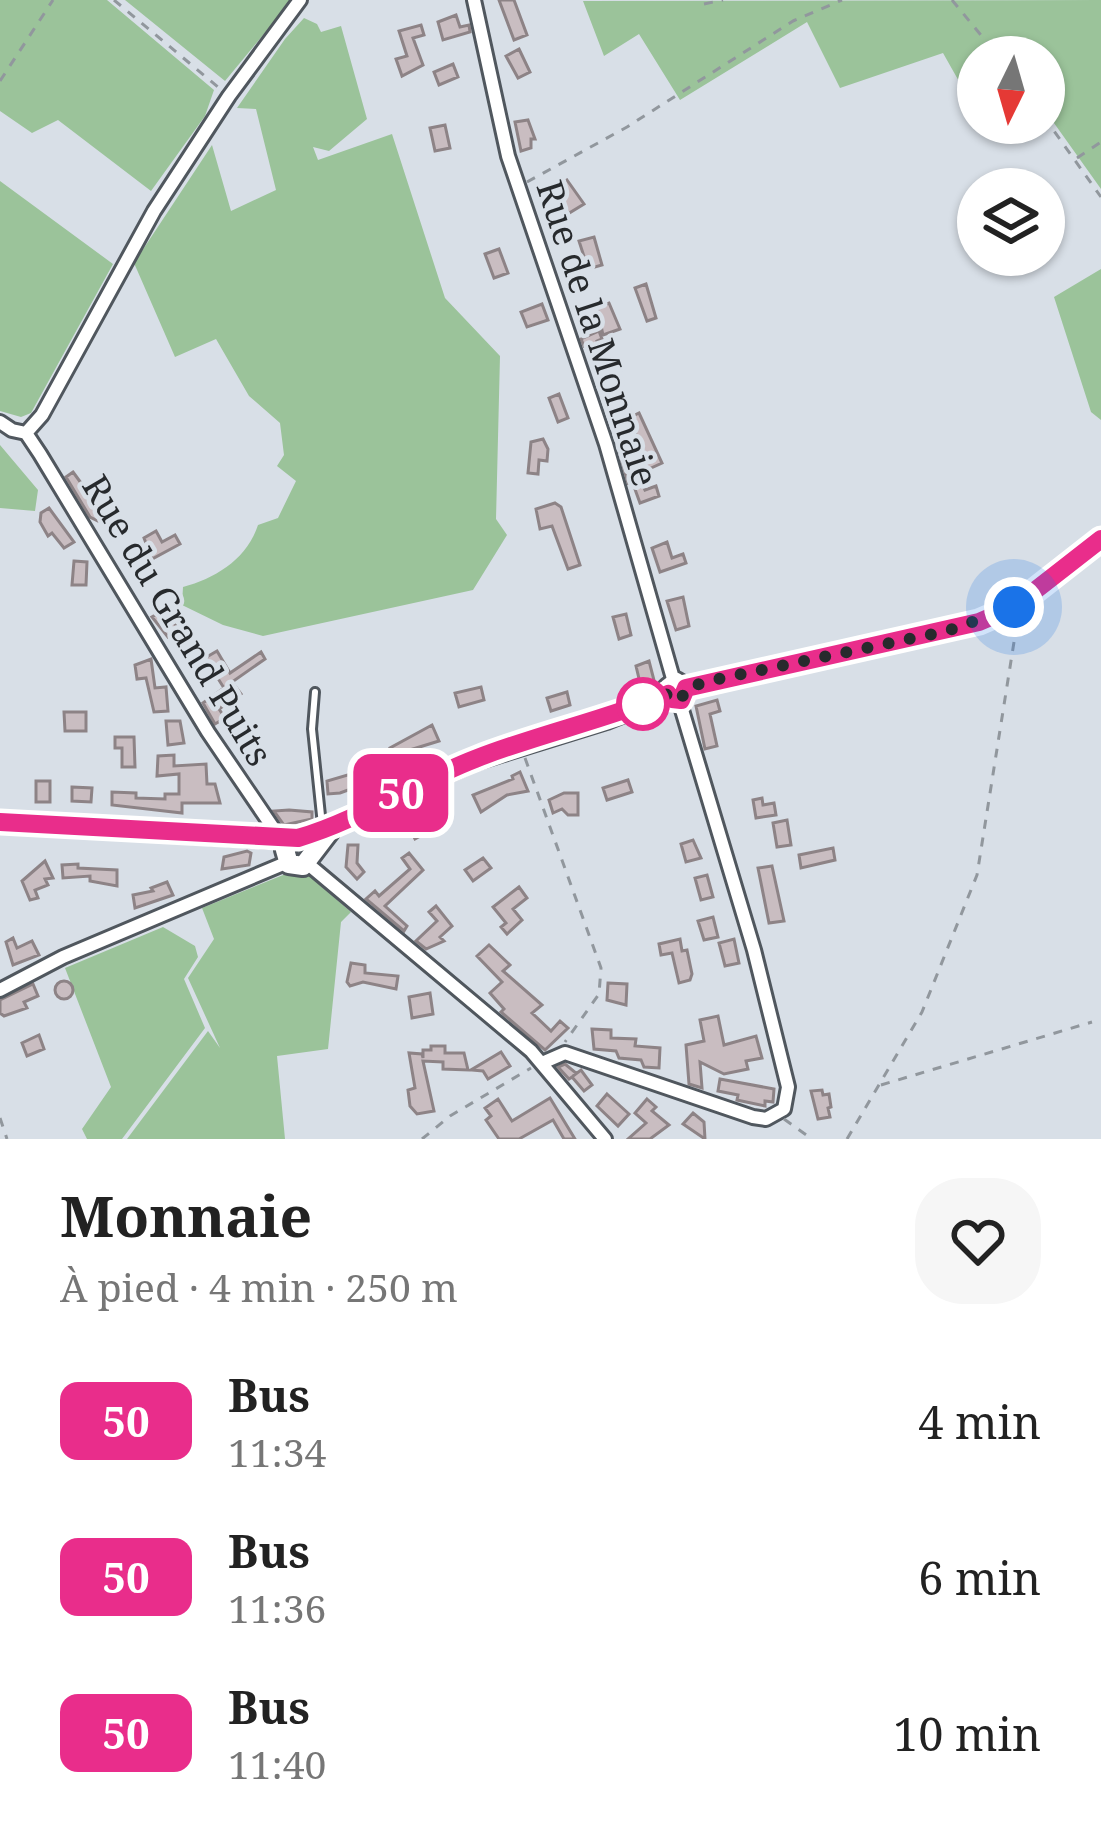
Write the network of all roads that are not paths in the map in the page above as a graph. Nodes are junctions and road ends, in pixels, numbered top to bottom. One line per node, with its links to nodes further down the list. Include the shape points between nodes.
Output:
1 (300, 0): 4 (street, via 154,211)
2 (474, 0): 6 (street, Rue de la Monnaie, via 518,188 606,444)
3 (0, 422): 4 (street)
4 (26, 433): 10 (street, Rue du Grand Puits, via 208,732)
5 (1101, 539): 6 (main road, via 1014,607 947,631)
6 (677, 691): 9 (main road, via 460,765); 12 (street, Rue de la Monnaie, via 754,950 788,1088 784,1109 766,1119 733,1112 558,1053)
7 (315, 692): 9 (lane, via 320,819)
8 (0, 823): 10 (main road, via 257,839)
9 (329, 827): 10 (main road)
10 (295, 849): 11 (street); 12 (street, Rue du Grand Puits)
11 (0, 990)
12 (542, 1064): 13 (street, Rue du Grand Puits)
13 (605, 1139)

